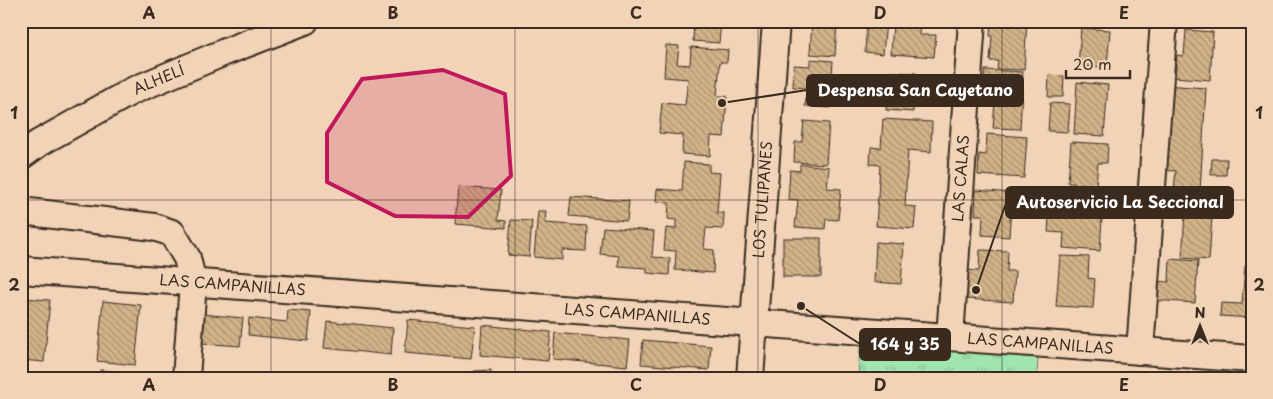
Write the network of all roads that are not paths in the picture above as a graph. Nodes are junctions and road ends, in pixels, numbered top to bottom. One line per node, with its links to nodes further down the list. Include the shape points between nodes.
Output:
1 (306, 21): 5 (street, ALHELÍ, via 132,91)
2 (776, 21): 9 (street, LOS TULIPANES)
3 (972, 21): 10 (street, LAS CALAS)
4 (1164, 21): 11 (street)
5 (21, 156)
6 (21, 211): 8 (street, via 154,227 172,234 187,258)
7 (21, 270): 8 (street, LAS CAMPANILLAS)
8 (192, 283): 9 (street, LAS CAMPANILLAS); 13 (street)
9 (754, 323): 10 (street, LAS CAMPANILLAS); 14 (street, LOS TULIPANES)
10 (950, 337): 11 (street, LAS CAMPANILLAS)
11 (1140, 351): 12 (street, LAS CAMPANILLAS)
12 (1252, 359)
13 (186, 378)
14 (750, 378)

